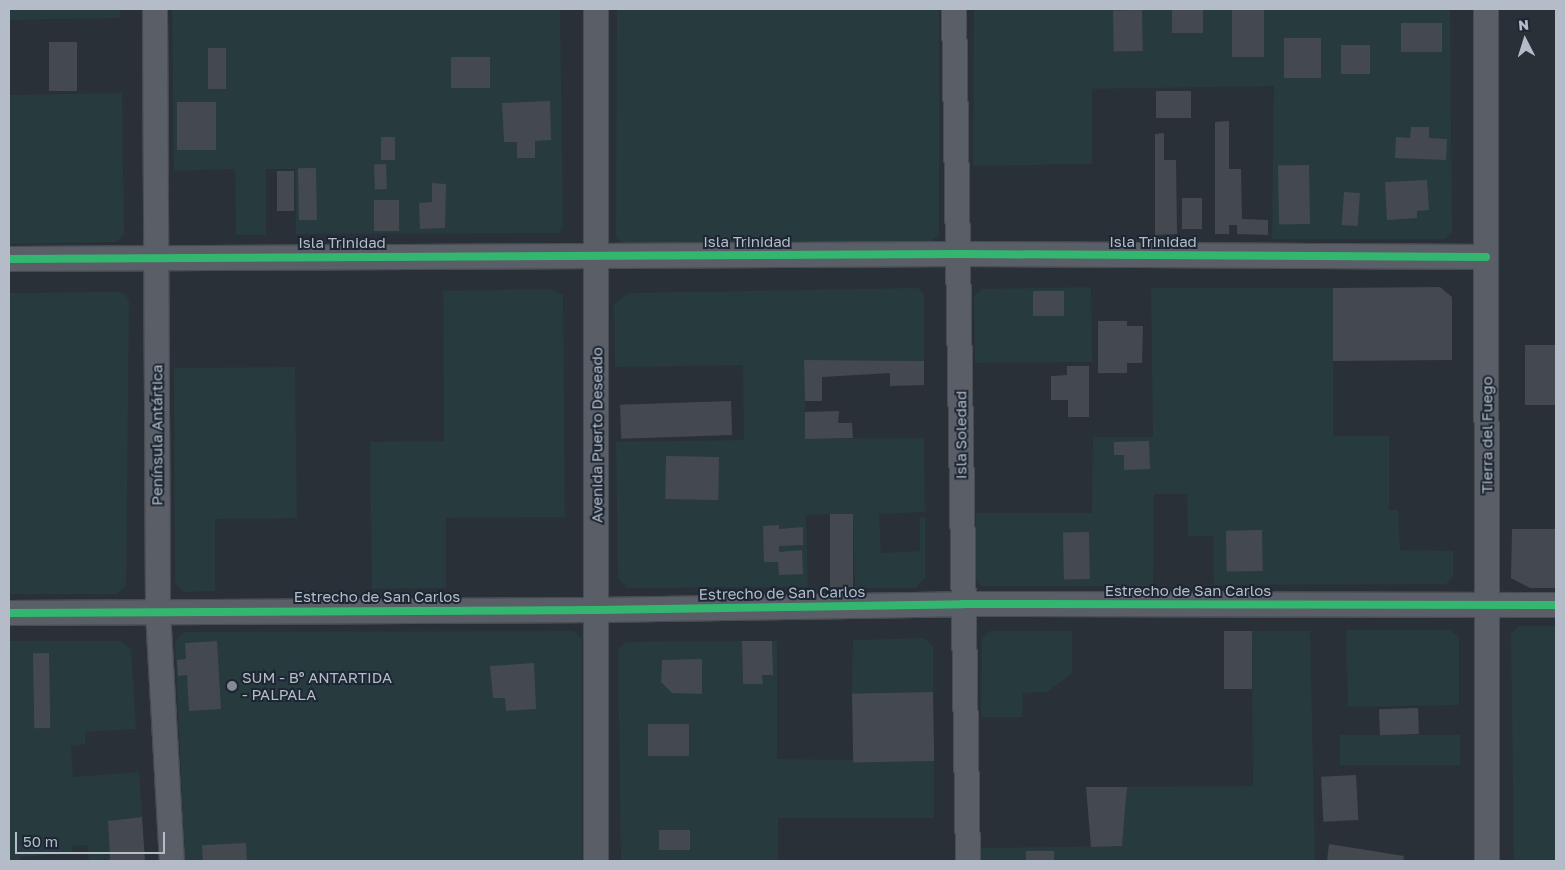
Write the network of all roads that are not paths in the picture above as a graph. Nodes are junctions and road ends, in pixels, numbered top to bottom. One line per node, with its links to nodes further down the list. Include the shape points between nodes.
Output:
1 (155, 9): 6 (street, Península Antártica)
2 (596, 9): 7 (street, Avenida Puerto Deseado)
3 (954, 9): 5 (street, Isla Soledad)
4 (1486, 9): 8 (street, Tierra del Fuego)
5 (960, 254): 7 (street, Isla Trinidad); 8 (street, Isla Trinidad); 10 (street, Isla Soledad)
6 (156, 257): 7 (street, Isla Trinidad); 9 (street, Isla Trinidad); 14 (street, Península Antártica)
7 (596, 257): 13 (street, Avenida Puerto Deseado)
8 (1486, 257): 11 (street, Tierra del Fuego)
9 (9, 259)
10 (962, 604): 11 (street, Estrecho de San Carlos); 13 (street, Estrecho de San Carlos); 18 (street, Isla Soledad)
11 (1488, 605): 12 (street, Estrecho de San Carlos); 19 (street, Tierra del Fuego)
12 (1556, 605)
13 (597, 610): 14 (street, Estrecho de San Carlos); 17 (street, Avenida Puerto Deseado)
14 (158, 612): 15 (street, Estrecho de San Carlos); 16 (street, Península Antártica)
15 (9, 613)
16 (172, 861)
17 (596, 861)
18 (968, 861)
19 (1487, 861)

